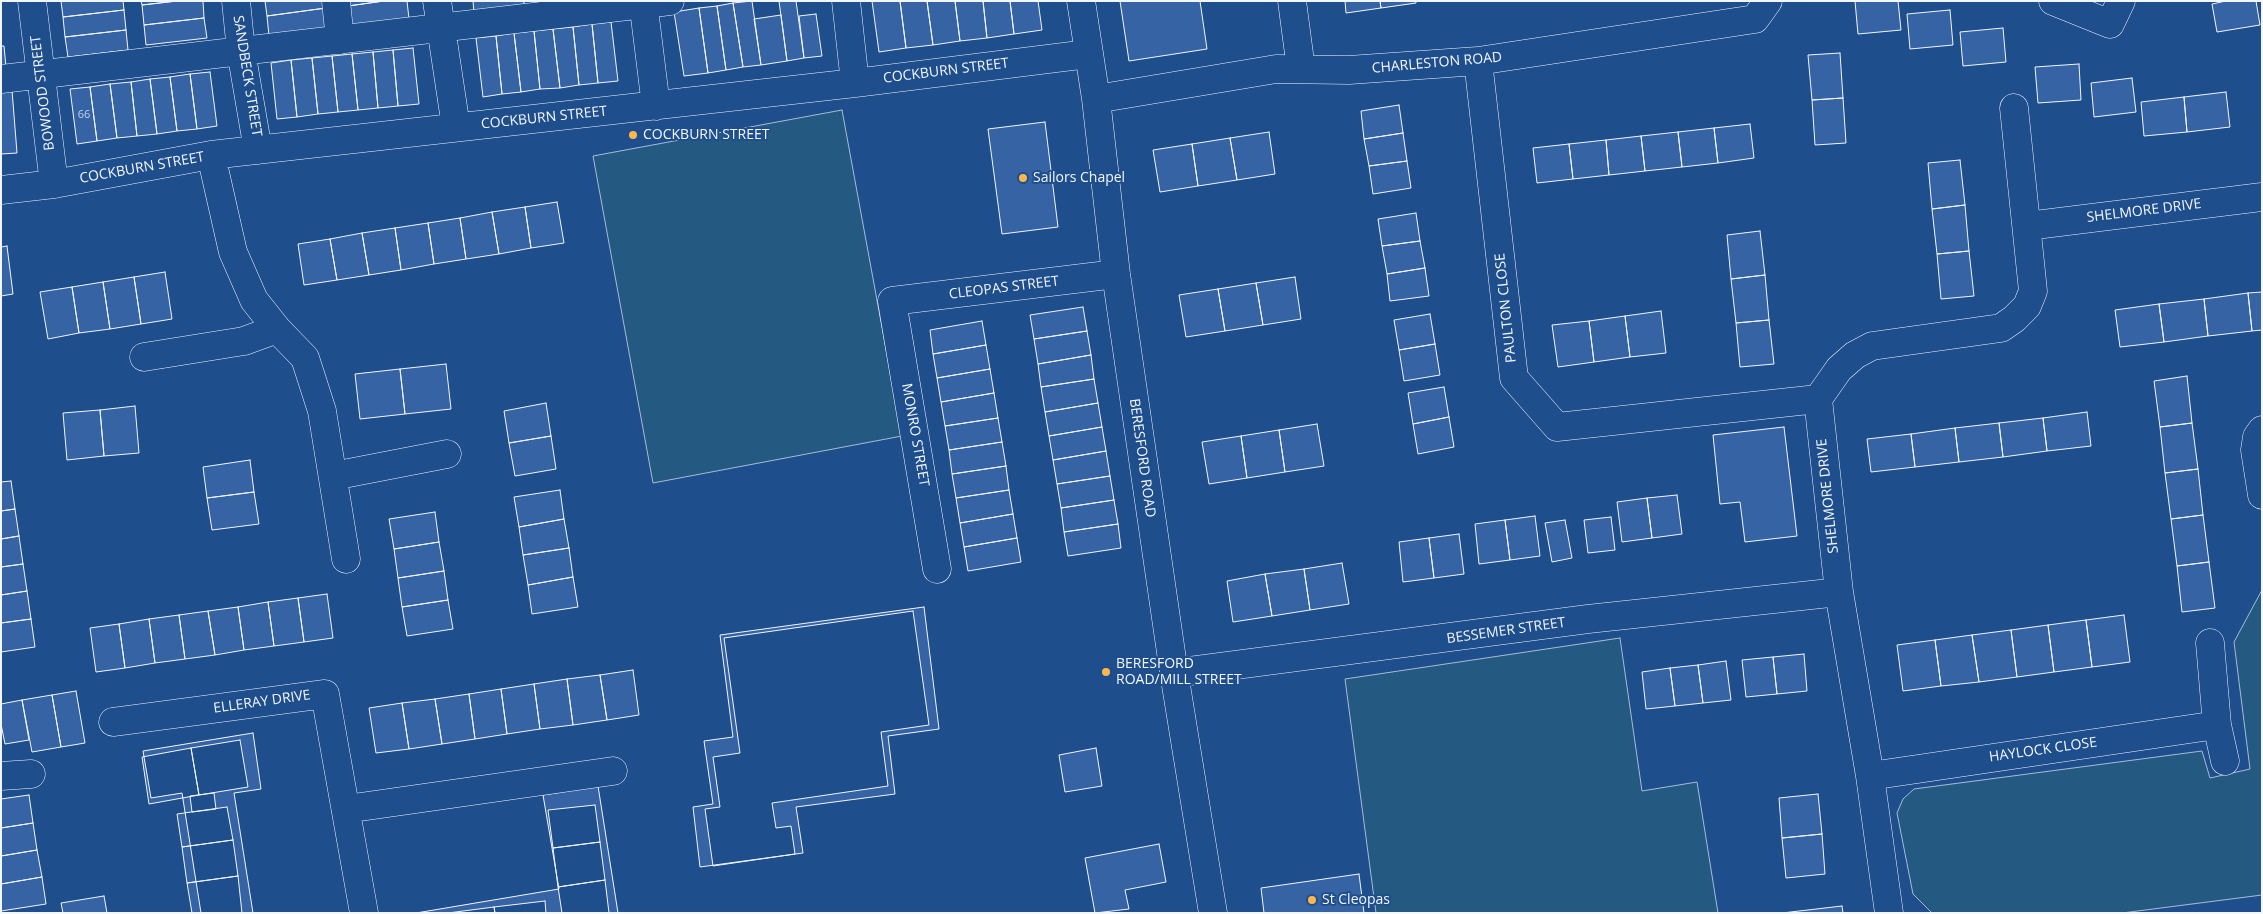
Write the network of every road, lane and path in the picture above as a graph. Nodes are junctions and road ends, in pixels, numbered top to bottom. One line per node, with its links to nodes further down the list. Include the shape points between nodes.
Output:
1 (32, 1): 20 (street, BOWOOD STREET)
2 (236, 1): 16 (street, SANDBECK STREET)
3 (336, 1): 15 (street)
4 (437, 1): 14 (street)
5 (670, 1): 12 (street)
6 (846, 1): 22 (street)
7 (1081, 1): 17 (street, BERESFORD ROAD)
8 (1292, 1): 19 (street)
9 (1768, 1): 18 (street, CHARLESTON ROAD, via 1754,19)
10 (2052, 1): 11 (street, via 2110,24)
11 (2121, 1)
12 (643, 3): 13 (street); 24 (street)
13 (544, 9): 14 (street)
14 (440, 29): 15 (street); 26 (street)
15 (340, 40): 16 (street)
16 (241, 51): 20 (street); 27 (street, SANDBECK STREET)
17 (1088, 54): 22 (street, COCKBURN STREET); 23 (street, BERESFORD ROAD)
18 (1478, 61): 19 (street, CHARLESTON ROAD, via 1349,70); 37 (street, PAULTON CLOSE, via 1514,378 1556,427)
19 (1301, 69): 23 (street, CHARLESTON ROAD, via 1276,69)
20 (40, 74): 21 (street); 29 (street, BOWOOD STREET)
21 (1, 79)
22 (855, 83): 24 (street, COCKBURN STREET)
23 (1096, 100): 33 (street, BERESFORD ROAD)
24 (656, 106): 26 (street, COCKBURN STREET)
25 (2014, 108): 32 (street)
26 (456, 127): 27 (street, COCKBURN STREET)
27 (258, 150): 28 (street, COCKBURN STREET)
28 (211, 155): 29 (street, COCKBURN STREET); 35 (street, via 233,252 254,300)
29 (54, 184): 30 (street, COCKBURN STREET)
30 (1, 190)
31 (2262, 197): 32 (street, SHELMORE DRIVE)
32 (2027, 226): 37 (street, via 2033,291 2027,306 2014,319 2001,328 1872,346 1839,369)
33 (1116, 274): 34 (street, CLEOPAS STREET); 46 (street, BERESFORD ROAD)
34 (892, 301): 43 (street, MONRO STREET)
35 (276, 329): 36 (street, via 244,341); 40 (street, via 305,358 322,411)
36 (144, 357)
37 (1818, 399): 44 (street, SHELMORE DRIVE)
38 (2262, 430): 41 (street, via 2255,450)
39 (447, 454): 40 (street)
40 (333, 476): 42 (street)
41 (2262, 496)
42 (346, 559)
43 (937, 569)
44 (1838, 592): 46 (street, BESSEMER STREET, via 1588,619); 53 (street, SHELMORE DRIVE)
45 (2210, 644): 48 (street)
46 (1174, 673): 56 (street, BERESFORD ROAD)
47 (112, 722): 54 (street, ELLERAY DRIVE, via 325,694)
48 (2217, 725): 49 (street); 53 (street, HAYLOCK CLOSE)
49 (2225, 761)
50 (614, 771): 54 (street)
51 (30, 774): 52 (street)
52 (1, 776)
53 (1870, 776): 57 (street, SHELMORE DRIVE)
54 (346, 809): 55 (street, ELLERAY DRIVE)
55 (364, 913)
56 (1213, 913)
57 (1889, 913)

